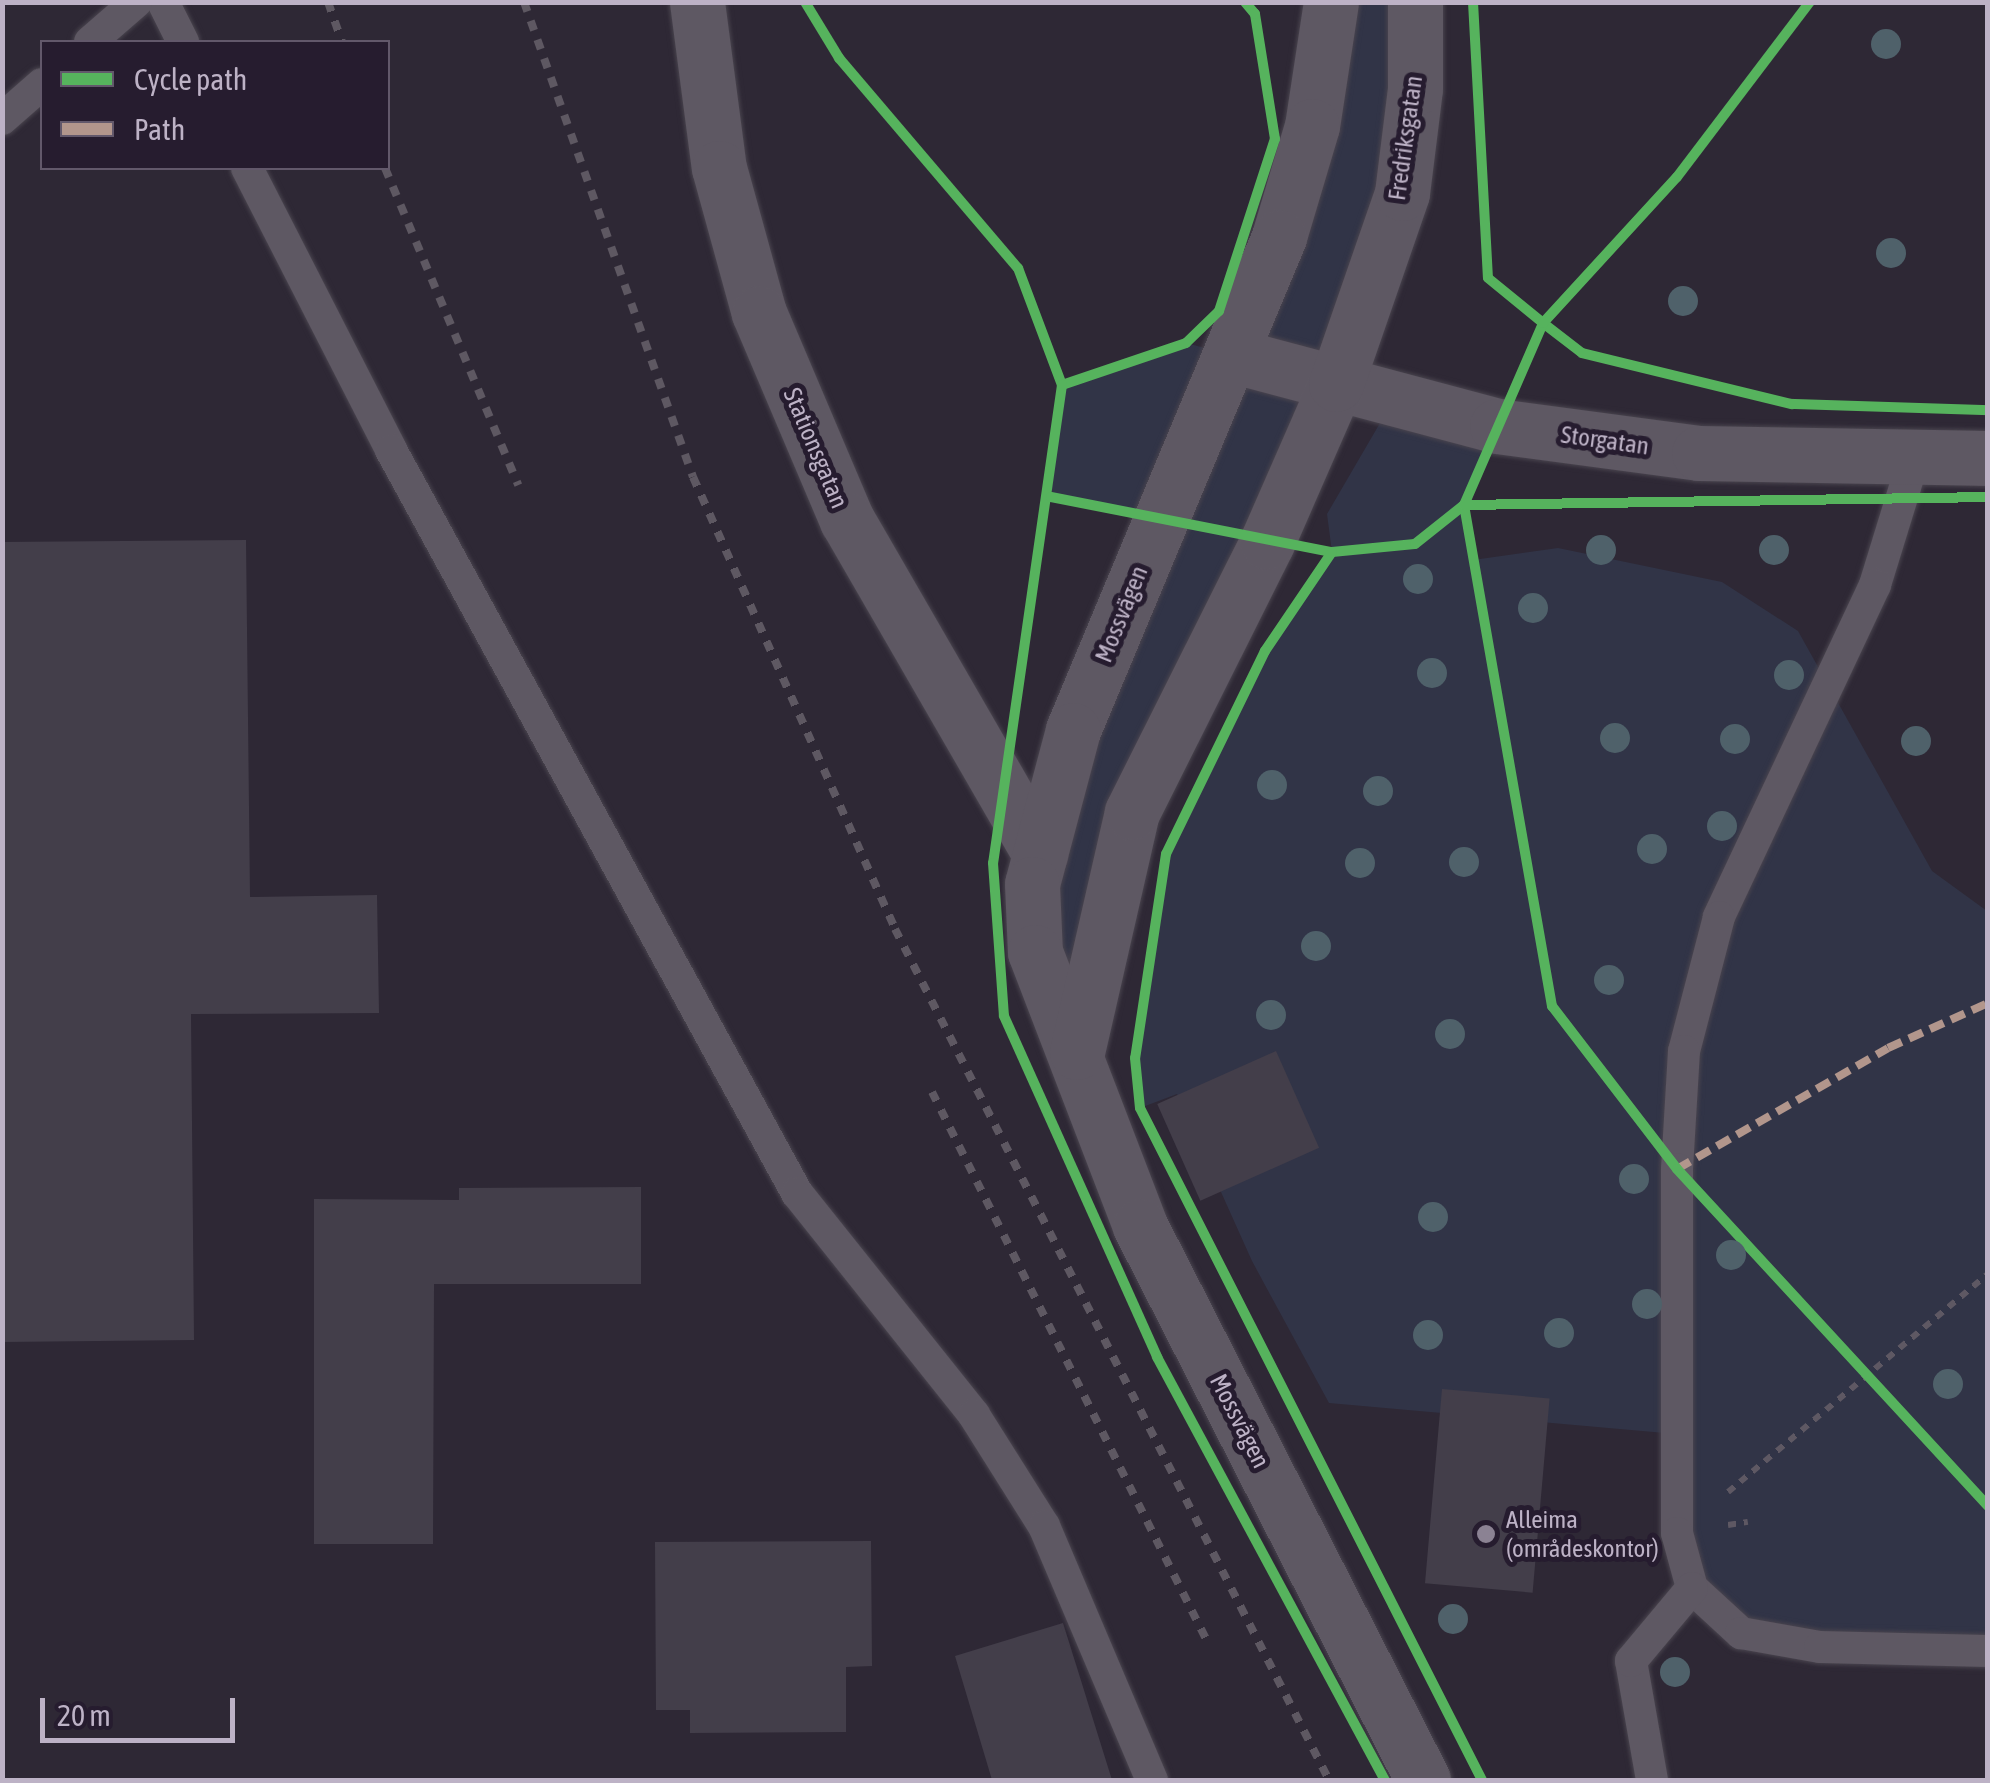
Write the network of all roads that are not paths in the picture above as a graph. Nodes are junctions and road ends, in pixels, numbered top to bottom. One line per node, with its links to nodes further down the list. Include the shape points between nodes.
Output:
1 (136, 2): 6 (lane)
2 (163, 2): 7 (lane)
3 (697, 2): 15 (street, Stationsgatan, via 720,168 759,313 847,520)
4 (1331, 2): 11 (street, via 1312,126 1279,237)
5 (1415, 2): 12 (street, Fredriksgatan, via 1415,88 1402,193)
6 (92, 40)
7 (182, 40)
8 (40, 86): 9 (lane)
9 (2, 119)
10 (248, 170): 19 (lane, via 391,450 797,1193 974,1415 1044,1526)
11 (1232, 355): 12 (street, Storgatan); 15 (street, Mossvägen, via 1073,730)
12 (1336, 384): 13 (street, Storgatan, via 1497,426 1699,453); 16 (street, via 1267,542 1132,812)
13 (1914, 458): 14 (street, Storgatan); 17 (lane, via 1875,585 1718,917 1684,1050 1677,1168 1677,1534)
14 (1988, 458)
15 (1040, 854): 16 (street, Mossvägen, via 1032,884 1035,952)
16 (1078, 1052): 20 (street, Mossvägen, via 1140,1226)
17 (1692, 1588): 18 (lane, via 1740,1633 1820,1647); 21 (lane, via 1631,1660)
18 (1988, 1651)
19 (1152, 1780)
20 (1424, 1780)
21 (1652, 1780)

